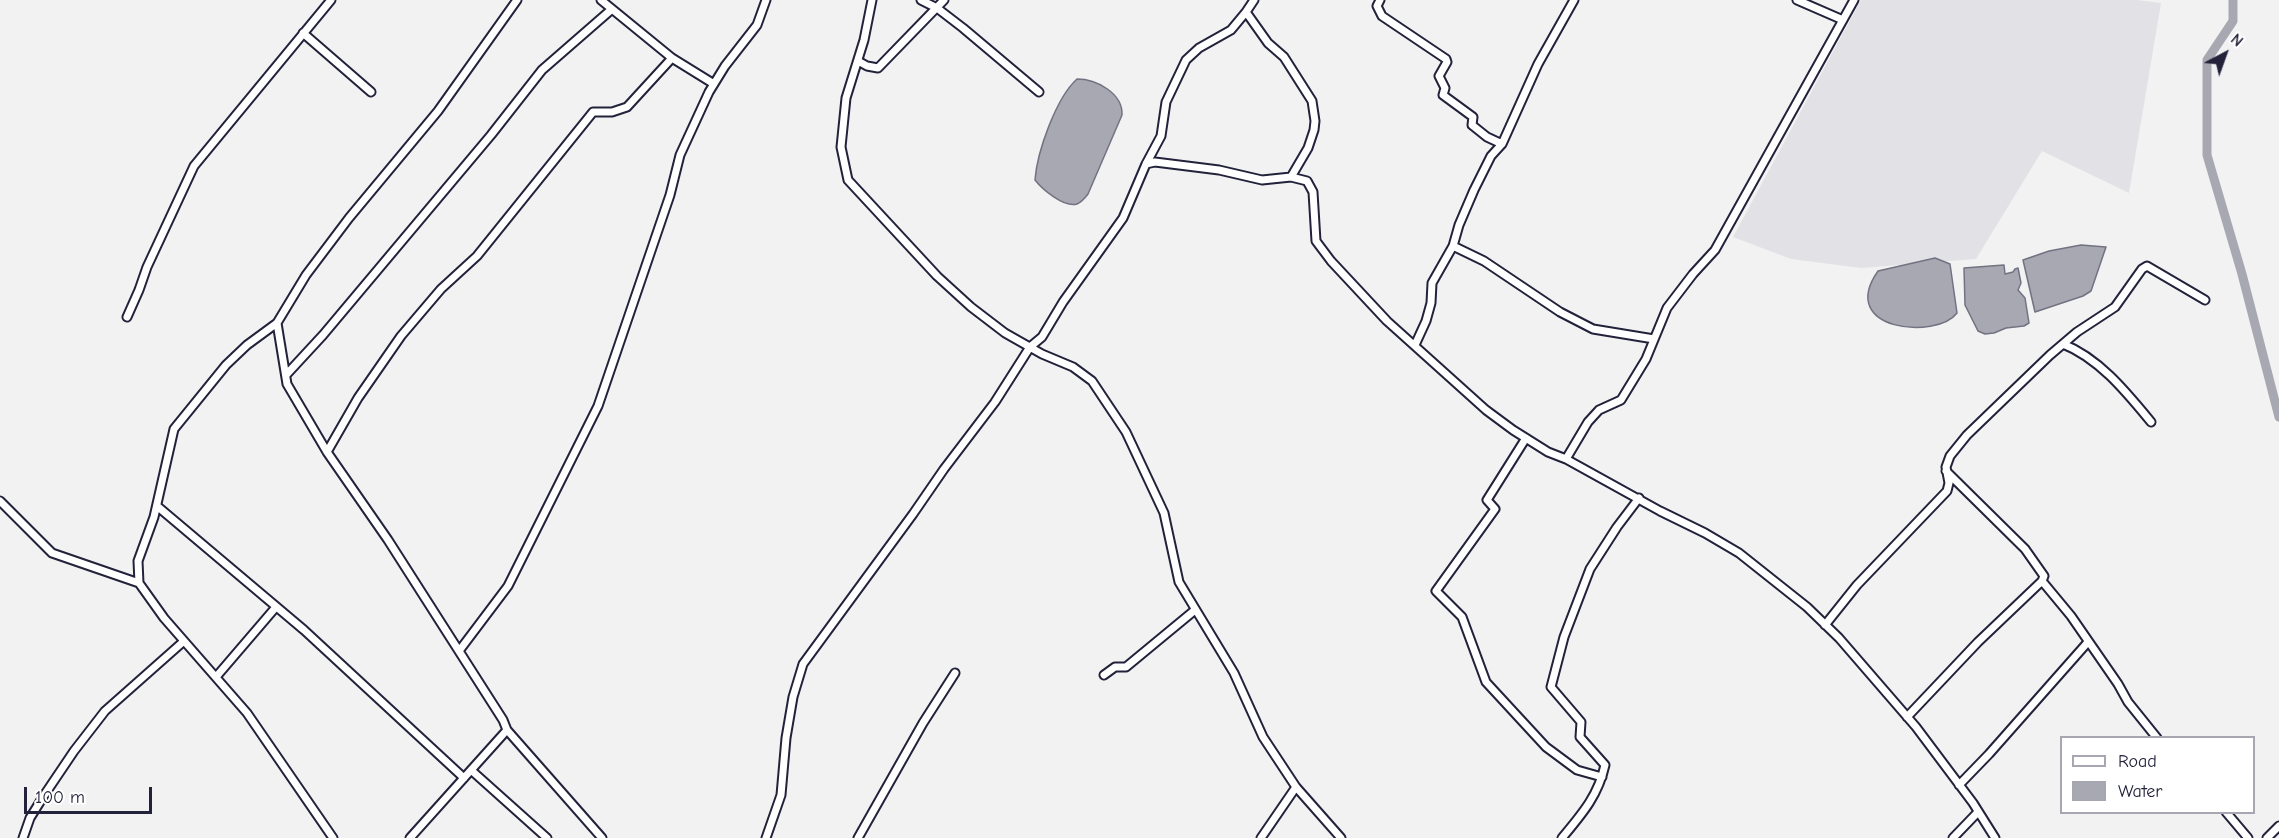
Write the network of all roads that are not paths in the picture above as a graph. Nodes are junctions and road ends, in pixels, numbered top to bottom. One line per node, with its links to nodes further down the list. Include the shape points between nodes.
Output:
1 (331, 0): 18 (street)
2 (517, 0): 30 (street, via 438,111 306,275)
3 (601, 0): 15 (street)
4 (766, 0): 21 (street, via 754,30)
5 (872, 0): 20 (street)
6 (921, 0): 14 (street)
7 (944, 0): 14 (street)
8 (1254, 0): 16 (street)
9 (1368, 0): 13 (street)
10 (1574, 0): 24 (street, via 1538,64)
11 (1797, 0): 17 (street)
12 (1854, 0): 17 (street)
13 (1379, 3): 24 (street, via 1382,15 1446,59 1439,76 1445,88 1443,95 1473,117 1472,125 1477,131)
14 (937, 8): 20 (street, via 878,68); 23 (street)
15 (612, 9): 19 (street); 35 (street, via 542,70)
16 (1246, 12): 25 (street, via 1231,30 1207,42 1186,60 1172,86 1161,136); 26 (street, via 1268,43 1284,57 1311,101 1314,130)
17 (1843, 20): 31 (street, via 1715,250 1667,308)
18 (303, 33): 22 (street); 29 (street, via 194,166)
19 (672, 58): 21 (street); 38 (street, via 627,107 593,112 477,256 401,336)
20 (858, 61): 34 (street, via 846,98 841,147 848,180 936,276 1005,333)
21 (714, 84): 51 (street, via 680,156 598,406 508,586)
22 (371, 92)
23 (1039, 92)
24 (1502, 144): 27 (street, via 1491,156 1474,190)
25 (1146, 164): 26 (street, via 1219,170 1262,180); 34 (street, via 1123,218 1042,337)
26 (1291, 177): 33 (street, via 1307,181 1314,192 1316,241 1321,248)
27 (1453, 246): 31 (street, via 1485,261 1560,312 1593,329); 33 (street, via 1432,283 1426,321)
28 (2205, 300): 32 (street, via 2147,266 2115,307)
29 (127, 317)
30 (277, 323): 35 (street); 43 (street, via 226,365 174,429)
31 (1654, 339): 39 (street, via 1621,400 1599,410)
32 (2063, 344): 36 (street, via 2079,350 2115,381); 40 (street, via 1967,435 1950,456)
33 (1414, 345): 37 (street, via 1486,410)
34 (1030, 347): 47 (street, via 1073,367 1092,381 1126,432 1164,513 1179,582); 71 (street, via 995,402 803,664 786,738 781,795)
35 (286, 375): 38 (street, via 287,384)
36 (2151, 422)
37 (1526, 438): 39 (street); 59 (street, via 1487,500 1495,509 1436,591 1462,617 1486,682 1546,747 1577,770)
38 (327, 452): 51 (street)
39 (1566, 459): 41 (street)
40 (1947, 471): 44 (street, via 2025,549 2044,576); 48 (street, via 1947,492 1857,585)
41 (1639, 498): 48 (street, via 1739,553); 59 (street, via 1590,569 1563,637 1551,687 1581,722 1580,737 1605,765)
42 (0, 501): 45 (street, via 52,553)
43 (157, 506): 45 (street, via 138,561); 46 (street)
44 (2042, 581): 50 (street); 55 (street)
45 (139, 583): 49 (street)
46 (276, 607): 54 (street); 60 (street)
47 (1195, 610): 53 (street, via 1126,667 1115,667); 62 (street, via 1234,673 1263,737)
48 (1825, 625): 55 (street)
49 (184, 641): 54 (street); 66 (street, via 105,711 43,797)
50 (2088, 642): 57 (street); 61 (street)
51 (459, 651): 56 (street)
52 (956, 673): 72 (street)
53 (1104, 675)
54 (216, 677): 67 (street, via 247,713)
55 (1907, 717): 61 (street)
56 (507, 730): 58 (street); 70 (street)
57 (2155, 736)
58 (471, 771): 60 (street); 69 (street)
59 (1602, 777): 75 (street, via 1589,806)
60 (464, 778): 68 (street)
61 (1959, 785): 63 (street)
62 (1296, 787): 73 (street); 74 (street)
63 (1978, 812): 76 (street); 77 (street)
64 (2227, 814): 78 (street)
65 (2279, 826): 79 (street)
66 (23, 838)
67 (333, 838)
68 (410, 838)
69 (547, 838)
70 (602, 838)
71 (766, 838)
72 (858, 838)
73 (1261, 838)
74 (1341, 838)
75 (1562, 838)
76 (1953, 838)
77 (1995, 838)
78 (2248, 838)
79 (2267, 838)

